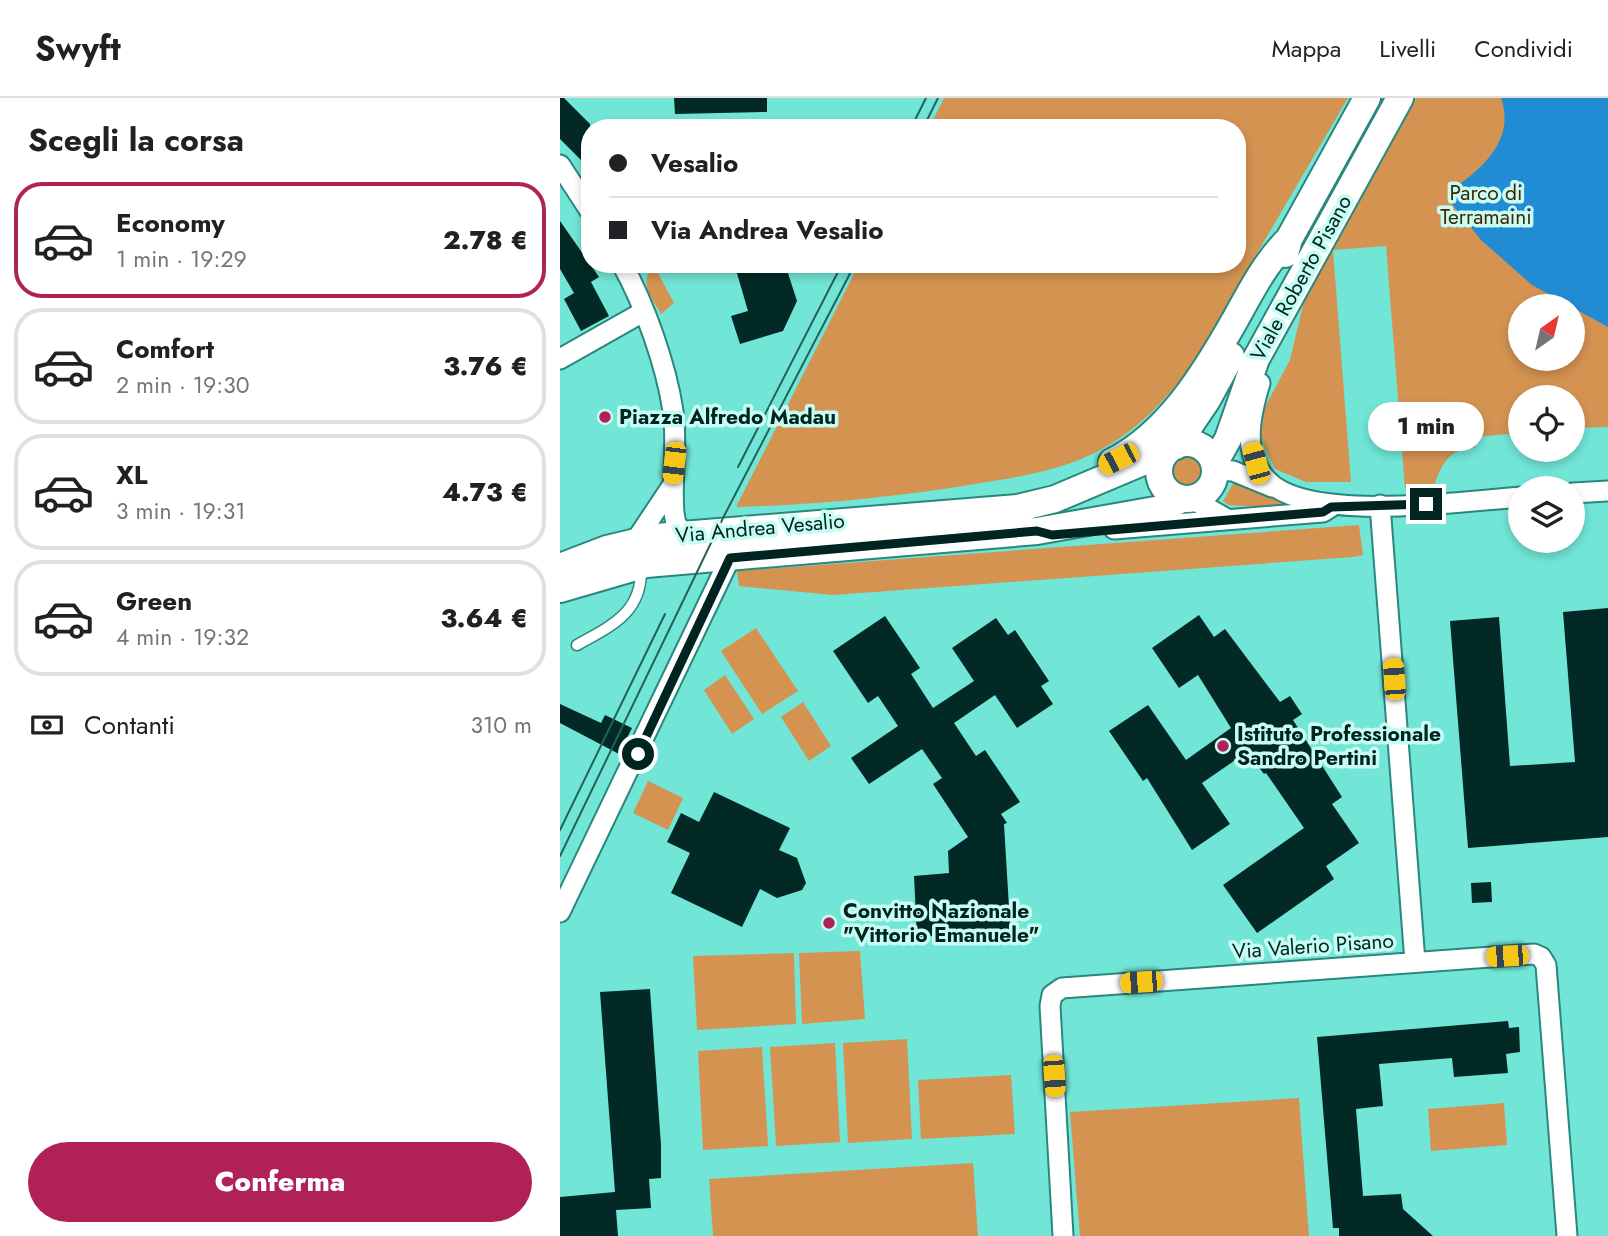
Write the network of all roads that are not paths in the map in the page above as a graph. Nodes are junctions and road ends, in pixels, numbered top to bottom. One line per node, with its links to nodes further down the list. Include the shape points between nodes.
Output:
1 (1367, 98): 5 (main road, Viale Roberto Pisano)
2 (1399, 98): 8 (main road, Viale Roberto Pisano)
3 (560, 165): 4 (street)
4 (581, 197)
5 (1289, 239): 10 (main road, Viale Roberto Pisano, via 1270,258 1224,340); 11 (main road, Viale Roberto Pisano, via 1282,263 1208,400)
6 (626, 273): 7 (street)
7 (643, 312): 9 (street); 13 (street, via 673,411)
8 (1271, 333): 12 (main road, Viale Roberto Pisano, via 1256,359); 14 (street, via 1250,422 1256,463)
9 (560, 359)
10 (1178, 406): 21 (main road, Via Andrea Vesalio, via 1154,432 1090,473)
11 (1169, 451): 12 (main road, via 1193,444 1202,448); 18 (main road, via 1159,466 1162,484); 21 (main road, Via Andrea Vesalio, via 1055,499 1018,508)
12 (1214, 467): 14 (street, Via Andrea Vesalio); 18 (main road, via 1210,486)
13 (671, 486): 24 (street, via 676,524); 25 (street)
14 (1277, 488): 20 (street, Via Andrea Vesalio)
15 (1608, 491): 16 (street)
16 (1585, 492)
17 (1508, 498): 19 (street, Via Andrea Vesalio)
18 (1187, 499): 22 (street); 23 (main road, Via Andrea Vesalio, via 1161,509)
19 (1380, 505): 20 (street, Via Andrea Vesalio); 31 (street)
20 (1331, 507): 22 (street, Via Andrea Vesalio, via 1323,512)
21 (964, 510): 24 (main road, Via Andrea Vesalio)
22 (1227, 519): 23 (street, Via Andrea Vesalio, via 1052,535)
23 (1037, 531): 26 (main road, Via Andrea Vesalio)
24 (685, 534): 25 (main road, Via Andrea Vesalio)
25 (637, 554): 26 (main road, Via Andrea Vesalio); 27 (main road, Via Andrea Vesalio); 28 (main road, Via Andrea Vesalio); 29 (lane, via 642,587 633,606 612,626)
26 (730, 558): 30 (street)
27 (560, 567)
28 (560, 589)
29 (577, 645)
30 (560, 912)
31 (1415, 961): 32 (street, Via Valerio Pisano, via 1062,988 1052,995); 33 (street, Via Valerio Pisano, via 1534,954 1546,965)
32 (1063, 1236)
33 (1567, 1236)

